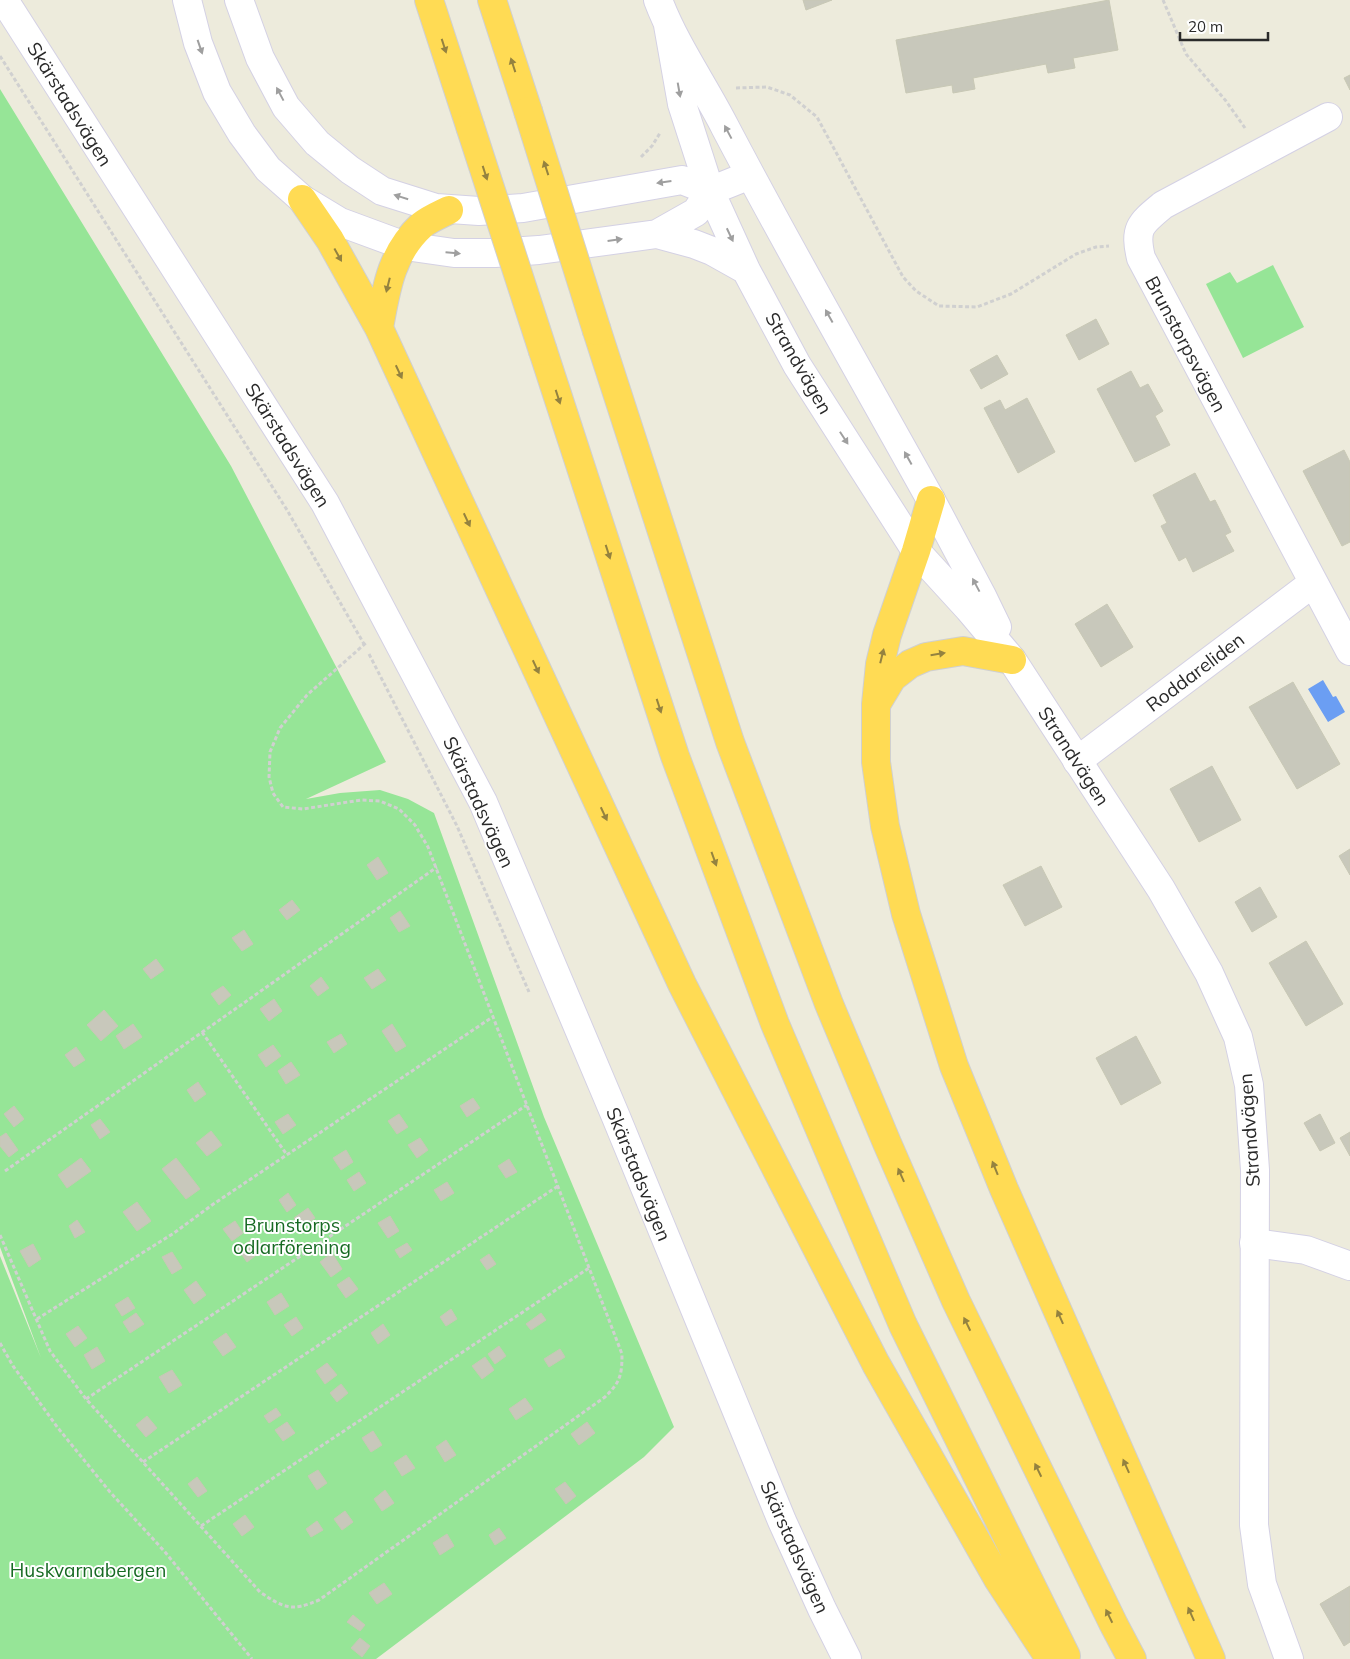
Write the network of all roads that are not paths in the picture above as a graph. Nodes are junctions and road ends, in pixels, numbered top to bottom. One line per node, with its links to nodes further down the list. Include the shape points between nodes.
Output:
1 (4, 0): 25 (main road, Skärstadsvägen, via 325,503 483,802 782,1521)
2 (187, 0): 10 (main road, one-way to 10, via 198,43 222,101 268,169)
3 (239, 0): 11 (main road, one-way to 3, via 382,191 317,143 286,107 260,58)
4 (429, 0): 27 (highway, one-way to 27, bridge, via 675,756 775,1024 903,1325)
5 (492, 0): 28 (highway, one-way to 5, bridge, via 956,1301 829,1004 730,742)
6 (663, 12): 8 (main road, Strandvägen, one-way to 6); 9 (main road, Strandvägen, one-way to 9, via 682,104)
7 (1328, 117): 18 (main road, Brunstorpsvägen, via 1163,206 1143,222 1137,239 1141,258)
8 (750, 175): 9 (main road); 16 (main road, Strandvägen, one-way to 8)
9 (710, 191): 11 (main road, one-way to 11, via 682,180 523,208 479,212); 12 (main road, via 696,212); 14 (main road, Strandvägen, one-way to 14)
10 (302, 199): 13 (main road, via 340,222); 15 (highway, one-way to 15, via 330,240)
11 (449, 210): 13 (highway, via 423,224)
12 (657, 234): 13 (main road, one-way to 12, via 454,254 495,254); 14 (main road, via 712,251)
13 (405, 246): 15 (highway, one-way to 15, via 393,265)
14 (746, 270): 17 (main road, Strandvägen, one-way to 17, via 797,365)
15 (379, 328): 26 (highway, one-way to 26, via 682,984 876,1364 998,1580)
16 (931, 500): 17 (highway); 20 (main road, Strandvägen, one-way to 16)
17 (916, 551): 20 (main road, Strandvägen); 21 (highway, one-way to 17, via 887,635)
18 (1313, 583): 19 (main road, Brunstorpsvägen); 22 (main road, Roddareliden)
19 (1350, 651)
20 (1012, 660): 21 (highway, one-way to 20, via 892,678 926,657 962,651); 22 (main road, Strandvägen)
21 (876, 704): 29 (highway, one-way to 21, via 1004,1189 954,1066 906,914 885,826 876,762)
22 (1077, 761): 23 (main road, Strandvägen, via 1160,889 1208,973 1238,1037 1249,1085 1255,1170)
23 (1254, 1243): 24 (main road, via 1306,1250); 30 (main road, Strandvägen, via 1254,1524 1262,1584)
24 (1350, 1266)
25 (846, 1659)
26 (1050, 1659)
27 (1067, 1659)
28 (1132, 1659)
29 (1211, 1659)
30 (1289, 1659)

